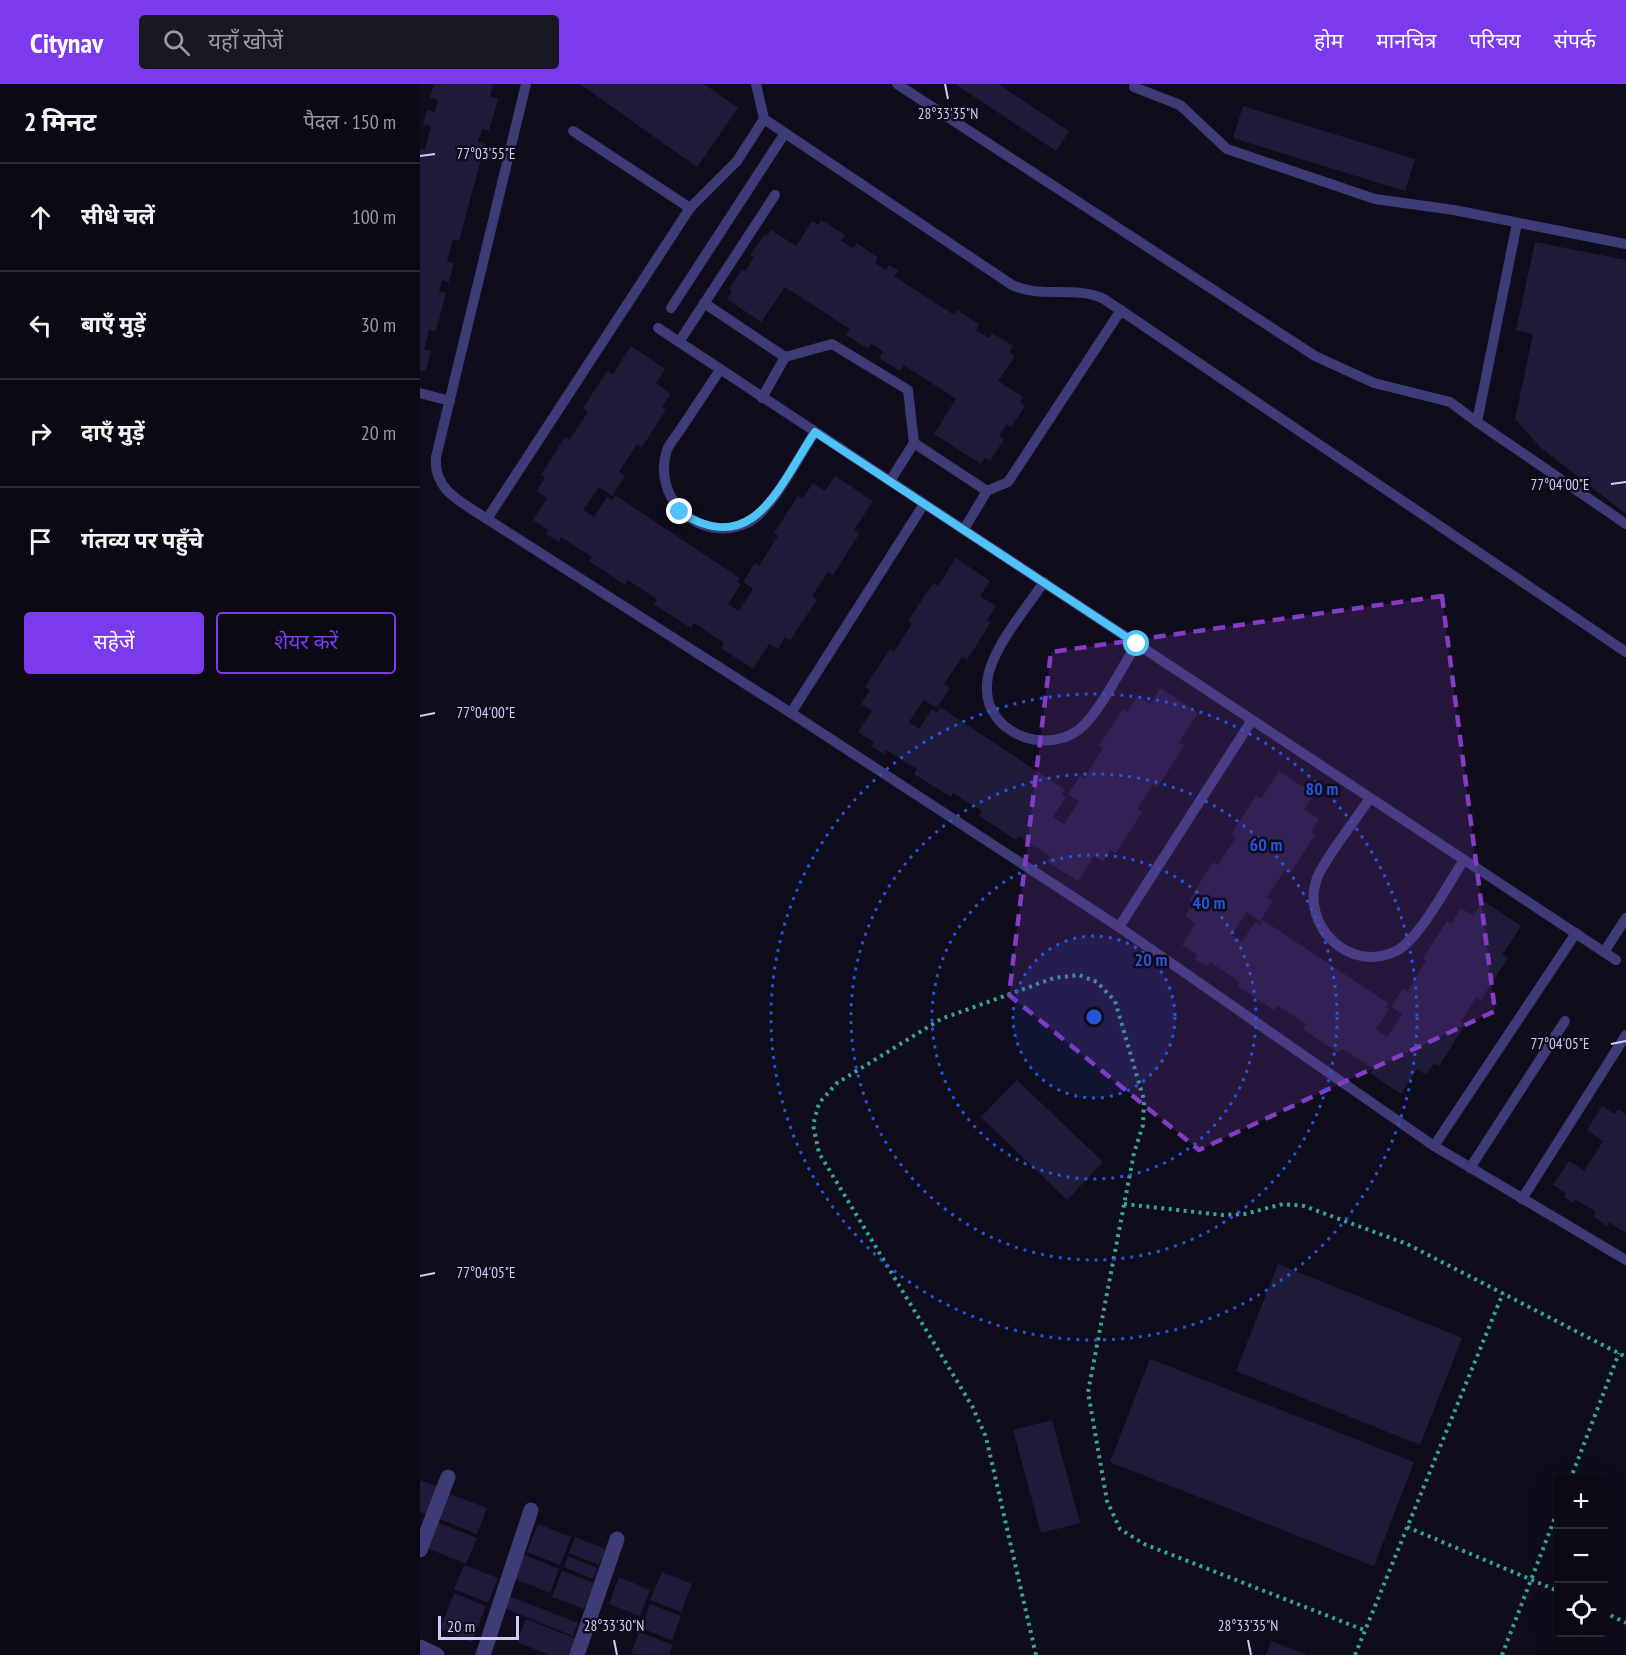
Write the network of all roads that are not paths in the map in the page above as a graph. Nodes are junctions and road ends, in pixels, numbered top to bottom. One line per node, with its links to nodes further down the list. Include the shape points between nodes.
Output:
1 (526, 84): 21 (lane)
2 (756, 84): 5 (lane)
3 (897, 84): 22 (lane, via 1315,356 1374,383 1450,402)
4 (1134, 87): 10 (lane, via 1180,105 1227,150 1375,199)
5 (764, 118): 7 (lane); 9 (lane, via 737,160)
6 (573, 131): 9 (lane)
7 (785, 133): 13 (lane); 14 (lane, via 1012,285 1034,291 1096,295)
8 (775, 195): 12 (lane)
9 (690, 208): 28 (lane)
10 (1517, 223): 11 (lane); 22 (lane)
11 (1626, 244)
12 (704, 303): 16 (lane); 17 (lane)
13 (671, 308)
14 (1121, 310): 26 (lane, via 1008,482); 33 (lane)
15 (658, 328): 16 (lane)
16 (679, 342): 18 (lane)
17 (785, 357): 20 (lane); 24 (lane, via 832,344 908,390)
18 (720, 370): 20 (lane); 23 (lane, via 668,450 664,472 667,493 680,512 699,525 724,528 747,523 763,511)
19 (420, 393): 21 (lane)
20 (762, 398): 23 (lane)
21 (450, 401): 28 (lane, via 436,457 437,478 447,492)
22 (1477, 422): 29 (lane)
23 (815, 432): 25 (lane)
24 (914, 443): 25 (lane); 26 (lane)
25 (890, 481): 27 (lane)
26 (987, 491): 30 (lane)
27 (924, 504): 30 (lane); 34 (lane)
28 (487, 519): 34 (lane)
29 (1626, 524)
30 (964, 529): 31 (lane)
31 (1044, 582): 32 (lane); 32 (lane, via 991,663 986,685 990,706 1002,725 1022,738 1046,741 1069,736 1085,724)
32 (1137, 644): 35 (lane)
33 (1626, 652)
34 (791, 713): 39 (lane)
35 (1252, 720): 36 (lane); 39 (lane)
36 (1370, 798): 37 (lane); 37 (lane, via 1318,878 1313,900 1317,921 1329,940 1348,953 1374,957 1396,951 1412,939)
37 (1464, 860): 40 (lane)
38 (1626, 918): 41 (lane)
39 (1119, 927): 45 (lane)
40 (1576, 933): 41 (lane); 45 (lane)
41 (1604, 952): 42 (lane)
42 (1616, 960)
43 (1565, 1021): 46 (lane)
44 (1626, 1035): 47 (lane)
45 (1434, 1146): 46 (lane)
46 (1470, 1168): 47 (lane)
47 (1522, 1199): 48 (lane)
48 (1626, 1260)
49 (448, 1477): 52 (street)
50 (531, 1510): 55 (street)
51 (616, 1539): 56 (street)
52 (420, 1550)
53 (420, 1647): 54 (street)
54 (437, 1655)
55 (483, 1655)
56 (577, 1655)

